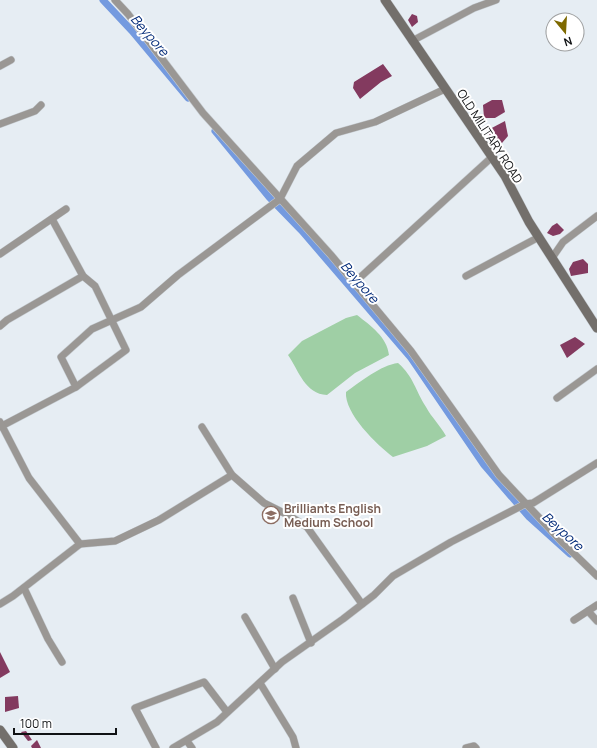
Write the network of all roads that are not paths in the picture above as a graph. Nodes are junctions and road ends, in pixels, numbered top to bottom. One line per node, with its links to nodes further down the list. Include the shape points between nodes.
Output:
1 (115, 0): 11 (street, via 203,113)
2 (384, 0): 4 (main road, OLD MILITARY ROAD)
3 (496, 0): 4 (street, via 474,8)
4 (412, 40): 7 (main road, OLD MILITARY ROAD)
5 (11, 60): 6 (street)
6 (0, 66)
7 (445, 89): 10 (main road, OLD MILITARY ROAD); 11 (street, via 375,122 336,133 297,166)
8 (41, 104): 9 (street, via 35,111)
9 (0, 124)
10 (492, 157): 15 (main road, OLD MILITARY ROAD); 20 (street)
11 (280, 199): 20 (street); 21 (street, via 178,275 141,308)
12 (66, 209): 14 (street)
13 (597, 216): 17 (street, via 564,242)
14 (52, 219): 16 (street); 18 (street)
15 (539, 237): 17 (main road, OLD MILITARY ROAD); 19 (street)
16 (0, 254)
17 (552, 258): 23 (main road, OLD MILITARY ROAD)
18 (82, 276): 21 (street, via 94,286); 22 (street)
19 (466, 276)
20 (354, 283): 31 (street, via 411,351 499,475)
21 (113, 320): 25 (street, via 126,350); 25 (street, via 92,329 61,357)
22 (0, 326)
23 (597, 328)
24 (597, 369): 26 (street)
25 (76, 387): 27 (street)
26 (557, 398)
27 (1, 425): 32 (street, via 29,478)
28 (202, 427): 30 (street)
29 (597, 463): 31 (street, via 533,503)
30 (232, 475): 32 (street, via 159,520 115,541); 37 (street, via 264,503 306,527)
31 (525, 504): 33 (street); 37 (street, via 451,542 393,576)
32 (80, 544): 34 (street)
33 (597, 576)
34 (24, 588): 36 (street); 44 (street)
35 (292, 598): 43 (street)
36 (0, 604)
37 (362, 604): 43 (street)
38 (597, 604): 39 (street)
39 (588, 611): 41 (street); 42 (street)
40 (245, 617): 45 (street)
41 (574, 620)
42 (597, 621)
43 (311, 643): 45 (street)
44 (62, 662)
45 (275, 669): 46 (street)
46 (260, 683): 47 (street); 54 (street, via 293,738)
47 (227, 712): 49 (street, via 217,722); 51 (street, via 204,682 135,708)
48 (0, 730): 50 (main road)
49 (187, 741): 52 (street); 53 (street)
50 (13, 748)
51 (156, 748)
52 (173, 748)
53 (192, 748)
54 (296, 748)
55 (466, 748): 56 (street)
56 (476, 748)

